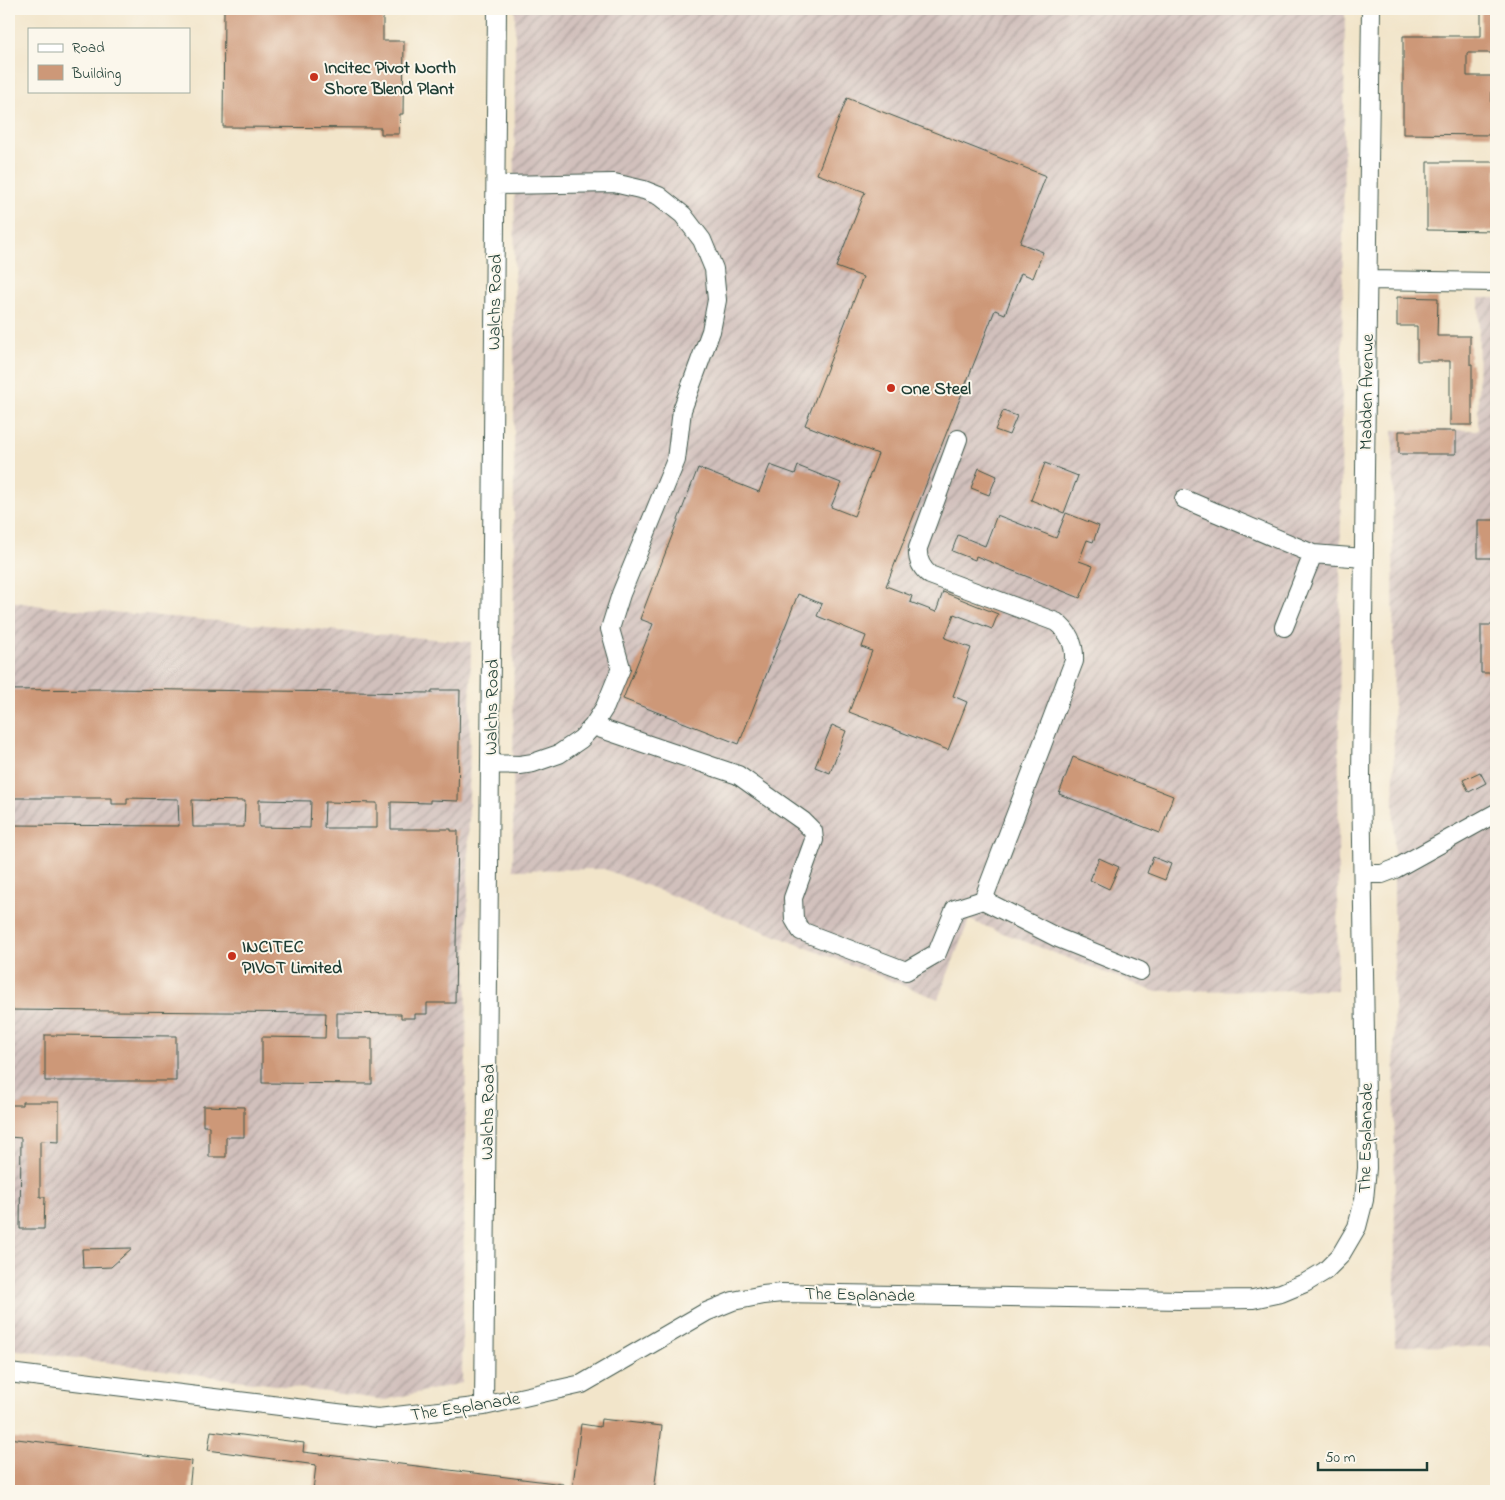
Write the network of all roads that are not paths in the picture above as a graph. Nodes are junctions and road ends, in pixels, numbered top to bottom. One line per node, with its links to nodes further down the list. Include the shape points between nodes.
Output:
1 (497, 9): 3 (street, Walchs Road)
2 (1371, 9): 4 (street, Madden Avenue)
3 (496, 185): 11 (street, via 614,183 644,190 684,215 702,240 714,269 717,300 712,331 682,410 676,460 610,629 621,668 605,707); 12 (street, Walchs Road)
4 (1368, 280): 5 (street); 9 (street, Madden Avenue)
5 (1496, 282)
6 (958, 439): 16 (street, via 918,548 920,564 930,575 1056,622 1067,632 1075,654)
7 (1184, 499): 8 (street)
8 (1313, 554): 9 (street); 10 (street)
9 (1364, 558): 13 (street, Madden Avenue)
10 (1284, 626)
11 (593, 726): 12 (street, via 570,747 546,759 520,764); 16 (street, via 738,775 804,821 813,831 814,840 793,898 794,919 801,931 906,971 937,953 954,909)
12 (490, 764): 19 (street, Walchs Road)
13 (1361, 776): 15 (street, The Esplanade)
14 (1496, 813): 15 (street, via 1395,869 1382,874)
15 (1363, 874): 19 (street, The Esplanade, via 1368,1135 1364,1200 1357,1227 1340,1256 1312,1279 1281,1293 1253,1300 763,1294 706,1312 582,1384)
16 (983, 900): 17 (street, via 1058,938)
17 (1140, 971)
18 (9, 1373): 19 (street, The Esplanade, via 378,1418)
19 (484, 1406)

